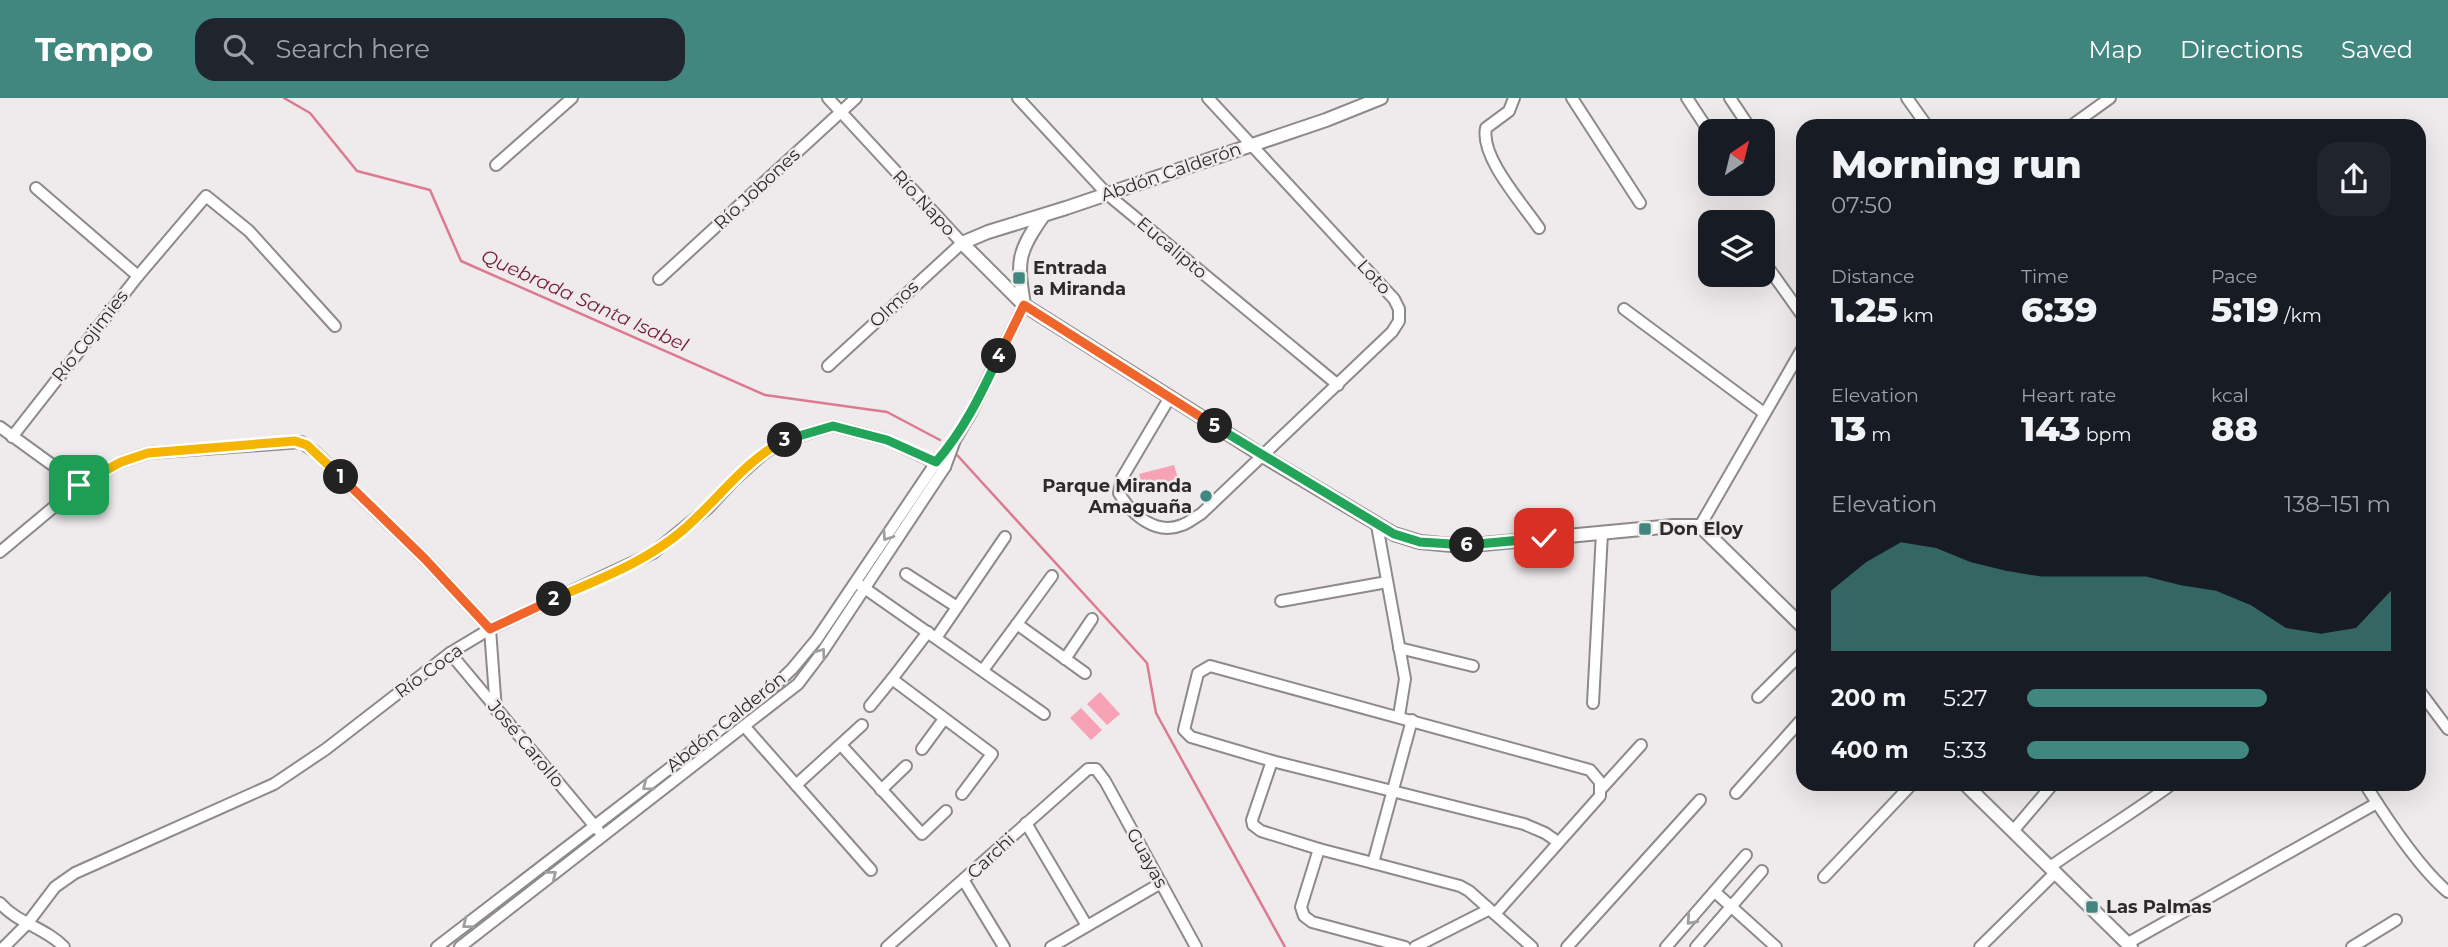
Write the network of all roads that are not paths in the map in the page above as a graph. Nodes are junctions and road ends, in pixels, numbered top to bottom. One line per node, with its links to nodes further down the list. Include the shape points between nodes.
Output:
1 (572, 98): 19 (street)
2 (828, 98): 13 (street, Río Napo)
3 (856, 98): 13 (street, Río Jobones)
4 (1018, 98): 21 (street, Eucalipto)
5 (1208, 98): 18 (street, Loto)
6 (1381, 98): 18 (street, Abdón Calderón)
7 (1514, 98): 24 (street, via 1509,111 1486,128 1485,136 1489,155)
8 (1572, 98): 22 (street)
9 (1687, 98): 14 (street)
10 (1730, 98): 15 (street)
11 (1907, 98): 16 (street)
12 (2110, 98): 17 (street)
13 (840, 112): 25 (street, Río Napo); 28 (street, Río Jobones)
14 (1701, 119)
15 (1744, 119)
16 (1922, 119)
17 (2081, 119)
18 (1251, 145): 21 (street, Abdón Calderón); 35 (street, Loto, via 1399,309 1392,332)
19 (496, 165)
20 (36, 188): 26 (street, Río Cojimies)
21 (1107, 194): 23 (street, Abdón Calderón); 35 (street, Eucalipto)
22 (1640, 203)
23 (1043, 216): 25 (street, Abdón Calderón); 29 (street, via 1027,238 1018,265)
24 (1539, 228)
25 (961, 243): 29 (street, Río Napo); 34 (street, Olmos)
26 (138, 276): 32 (street, via 205,196 249,231); 39 (street, Río Cojimies)
27 (1775, 277): 30 (street)
28 (659, 279)
29 (1024, 305): 36 (street, Río Napo); 41 (street, Abdón Calderón, via 971,413)
30 (1796, 307)
31 (1623, 309): 37 (street)
32 (335, 326)
33 (1796, 359): 37 (street)
34 (828, 366)
35 (1338, 386): 40 (street, Loto)
36 (1170, 397): 40 (street, Río Napo); 40 (street, Loto, via 1122,478 1119,493 1141,519 1160,528 1181,527)
37 (1765, 413): 44 (street)
38 (0, 427): 39 (street)
39 (12, 437): 42 (street)
40 (1263, 456): 43 (street, Río Napo)
41 (940, 464): 51 (street, Abdón Calderón); 57 (street, Río Coca, via 887,440 833,426 782,440 653,553)
42 (79, 485): 47 (street); 57 (street, via 148,453 301,442 425,559)
43 (1377, 525): 45 (street, Río Napo, via 1420,542 1462,546); 50 (street)
44 (1700, 526): 45 (street, Río Napo); 55 (street)
45 (1602, 533): 69 (street)
46 (1005, 537): 53 (street)
47 (0, 552)
48 (906, 574): 53 (street)
49 (1052, 576): 56 (street)
50 (1387, 582): 52 (street); 59 (street)
51 (860, 585): 58 (street); 78 (street, Abdón Calderón, one-way to 51, via 798,684); 101 (street, Abdón Calderón, one-way to 101, via 765,695)
52 (1281, 601)
53 (957, 607): 58 (street)
54 (1092, 618): 61 (street)
55 (1796, 620)
56 (1017, 624): 61 (street); 64 (street)
57 (490, 629): 60 (street, Río Coca); 71 (street)
58 (932, 635): 64 (street); 66 (street)
59 (1399, 649): 63 (street); 73 (street, via 1405,679)
60 (450, 653): 71 (street, José Carollo); 120 (street, Río Coca, via 274,784 75,873 55,887)
61 (1065, 659): 65 (street)
62 (1796, 659): 67 (street)
63 (1473, 666)
64 (983, 670): 72 (street)
65 (1085, 673)
66 (892, 679): 70 (street); 74 (street)
67 (1758, 698)
68 (2426, 700): 79 (street)
69 (1593, 703)
70 (870, 706)
71 (496, 710): 101 (street, José Carollo)
72 (1044, 713)
73 (1399, 716): 75 (street); 83 (street, via 1210,666 1203,668 1198,673 1186,733)
74 (944, 719): 82 (street); 96 (street, via 992,754)
75 (1412, 720): 87 (street, via 1581,766 1595,775); 94 (street)
76 (862, 725): 80 (street)
77 (1796, 726): 95 (street)
78 (745, 727): 86 (street); 103 (street, Abdón Calderón)
79 (2448, 729)
80 (841, 745): 86 (street); 88 (street)
81 (1641, 745): 87 (street)
82 (922, 749)
83 (1272, 761): 94 (street); 105 (street, via 1253,825)
84 (906, 766): 88 (street)
85 (1096, 769): 100 (street, Carchi, via 1079,775); 113 (street, Guayas)
86 (796, 785): 109 (street)
87 (1602, 788): 104 (street, via 1600,796)
88 (881, 790): 99 (street, via 922,834)
89 (1905, 791): 111 (street)
90 (1975, 791): 102 (street)
91 (2047, 791): 102 (street)
92 (2162, 791): 108 (street)
93 (2369, 791): 98 (street)
94 (1392, 792): 104 (street, via 1524,824); 107 (street)
95 (1736, 793)
96 (962, 794)
97 (1700, 800): 134 (street)
98 (2377, 803): 115 (street); 122 (street)
99 (946, 811)
100 (1026, 823): 112 (street, Carchi); 121 (street)
101 (594, 826): 103 (street, José Carollo); 125 (street, Abdón Calderón, one-way to 125)
102 (2014, 831): 108 (street)
103 (602, 835): 126 (street, Abdón Calderón, one-way to 103)
104 (1558, 842): 118 (street)
105 (1320, 849): 107 (street); 131 (street, via 1301,902 1304,916)
106 (1746, 855): 114 (street)
107 (1373, 863): 118 (street, via 1460,886)
108 (2053, 869): 122 (street); 138 (street)
109 (871, 870)
110 (1762, 872): 117 (street)
111 (1824, 877)
112 (964, 881): 127 (street, Carchi); 128 (street)
113 (1161, 883): 121 (street); 130 (street, Guayas)
114 (1715, 892): 117 (street); 135 (street, one-way to 135)
115 (2448, 892)
116 (0, 902): 120 (street)
117 (1731, 908): 136 (street); 137 (street)
118 (1492, 912): 132 (street); 133 (street)
119 (2396, 920): 139 (street)
120 (27, 924): 123 (street, Río Coca); 124 (street)
121 (1087, 926): 129 (street)
122 (2130, 945)
123 (4, 947)
124 (64, 947)
125 (437, 947)
126 (460, 947)
127 (887, 947)
128 (1004, 947)
129 (1051, 947)
130 (1196, 947)
131 (1405, 947)
132 (1415, 947)
133 (1532, 947)
134 (1567, 947)
135 (1666, 947)
136 (1696, 947)
137 (1776, 947)
138 (1980, 947)
139 (2352, 947)

